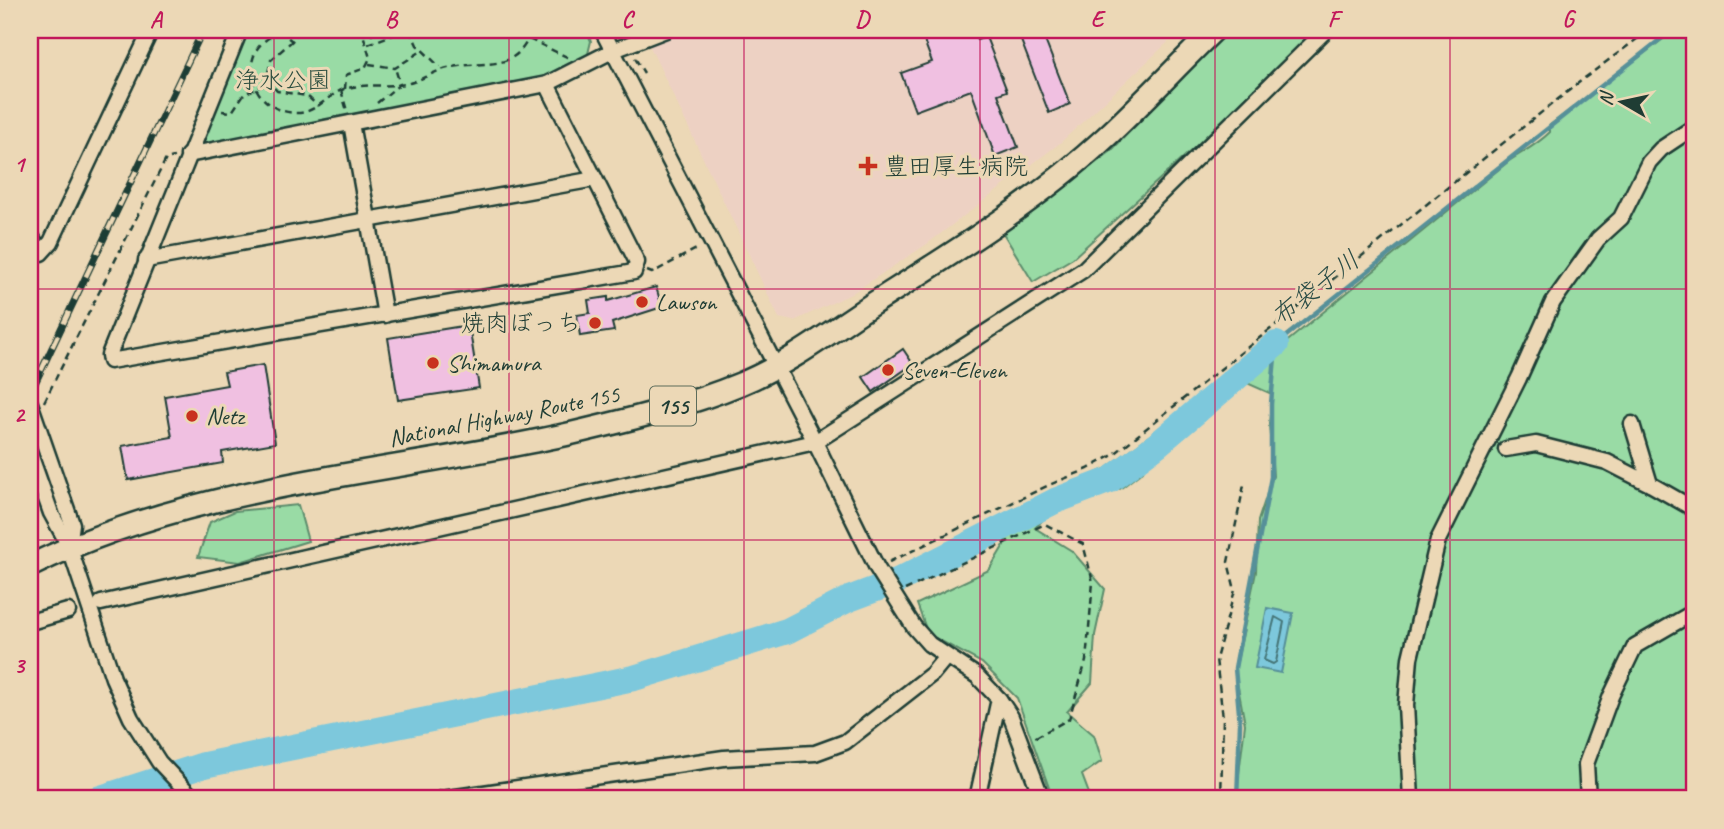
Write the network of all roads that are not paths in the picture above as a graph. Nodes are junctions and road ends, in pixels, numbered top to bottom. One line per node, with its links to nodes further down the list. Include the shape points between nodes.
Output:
1 (151, 30): 15 (street, via 58,228)
2 (240, 30): 11 (street)
3 (666, 30): 7 (street)
4 (1214, 30): 18 (highway, National Highway Route 155 / 155, via 1104,139 1047,186)
5 (1326, 30): 21 (street, via 1083,270)
6 (603, 32): 7 (street)
7 (614, 50): 8 (street); 18 (street)
8 (547, 84): 9 (street); 12 (street)
9 (351, 123): 11 (street); 13 (street)
10 (1694, 127): 38 (street, via 1649,162 1621,218 1598,239 1553,302 1438,540 1410,658 1406,717)
11 (188, 155): 16 (street)
12 (594, 178): 13 (street); 17 (street, via 637,262 631,273)
13 (367, 219): 16 (street); 17 (street)
14 (30, 234): 15 (street)
15 (35, 256)
16 (146, 260): 17 (street, via 110,362)
17 (385, 315)
18 (775, 368): 21 (street); 26 (highway, National Highway Route 155 / 155, via 691,401 573,433 227,497)
19 (37, 403): 26 (street, via 72,524)
20 (1632, 424): 24 (street)
21 (815, 442): 28 (street); 32 (street, via 893,596 914,627)
22 (1506, 449): 24 (street, via 1536,444 1607,462)
23 (30, 456): 26 (street)
24 (1650, 484): 25 (street)
25 (1694, 509)
26 (69, 546): 27 (highway, National Highway Route 155 / 155); 34 (street, via 131,718 159,762)
27 (30, 566)
28 (101, 603)
29 (68, 611): 31 (street)
30 (1694, 612): 39 (street, via 1635,646 1586,764)
31 (30, 622)
32 (946, 657): 33 (street, via 977,677); 35 (street, via 932,674 845,742 815,753 724,758)
33 (999, 699): 36 (street); 37 (street, via 1011,717)
34 (191, 797)
35 (442, 799)
36 (977, 799)
37 (1042, 799)
38 (1410, 799)
39 (1588, 799)

